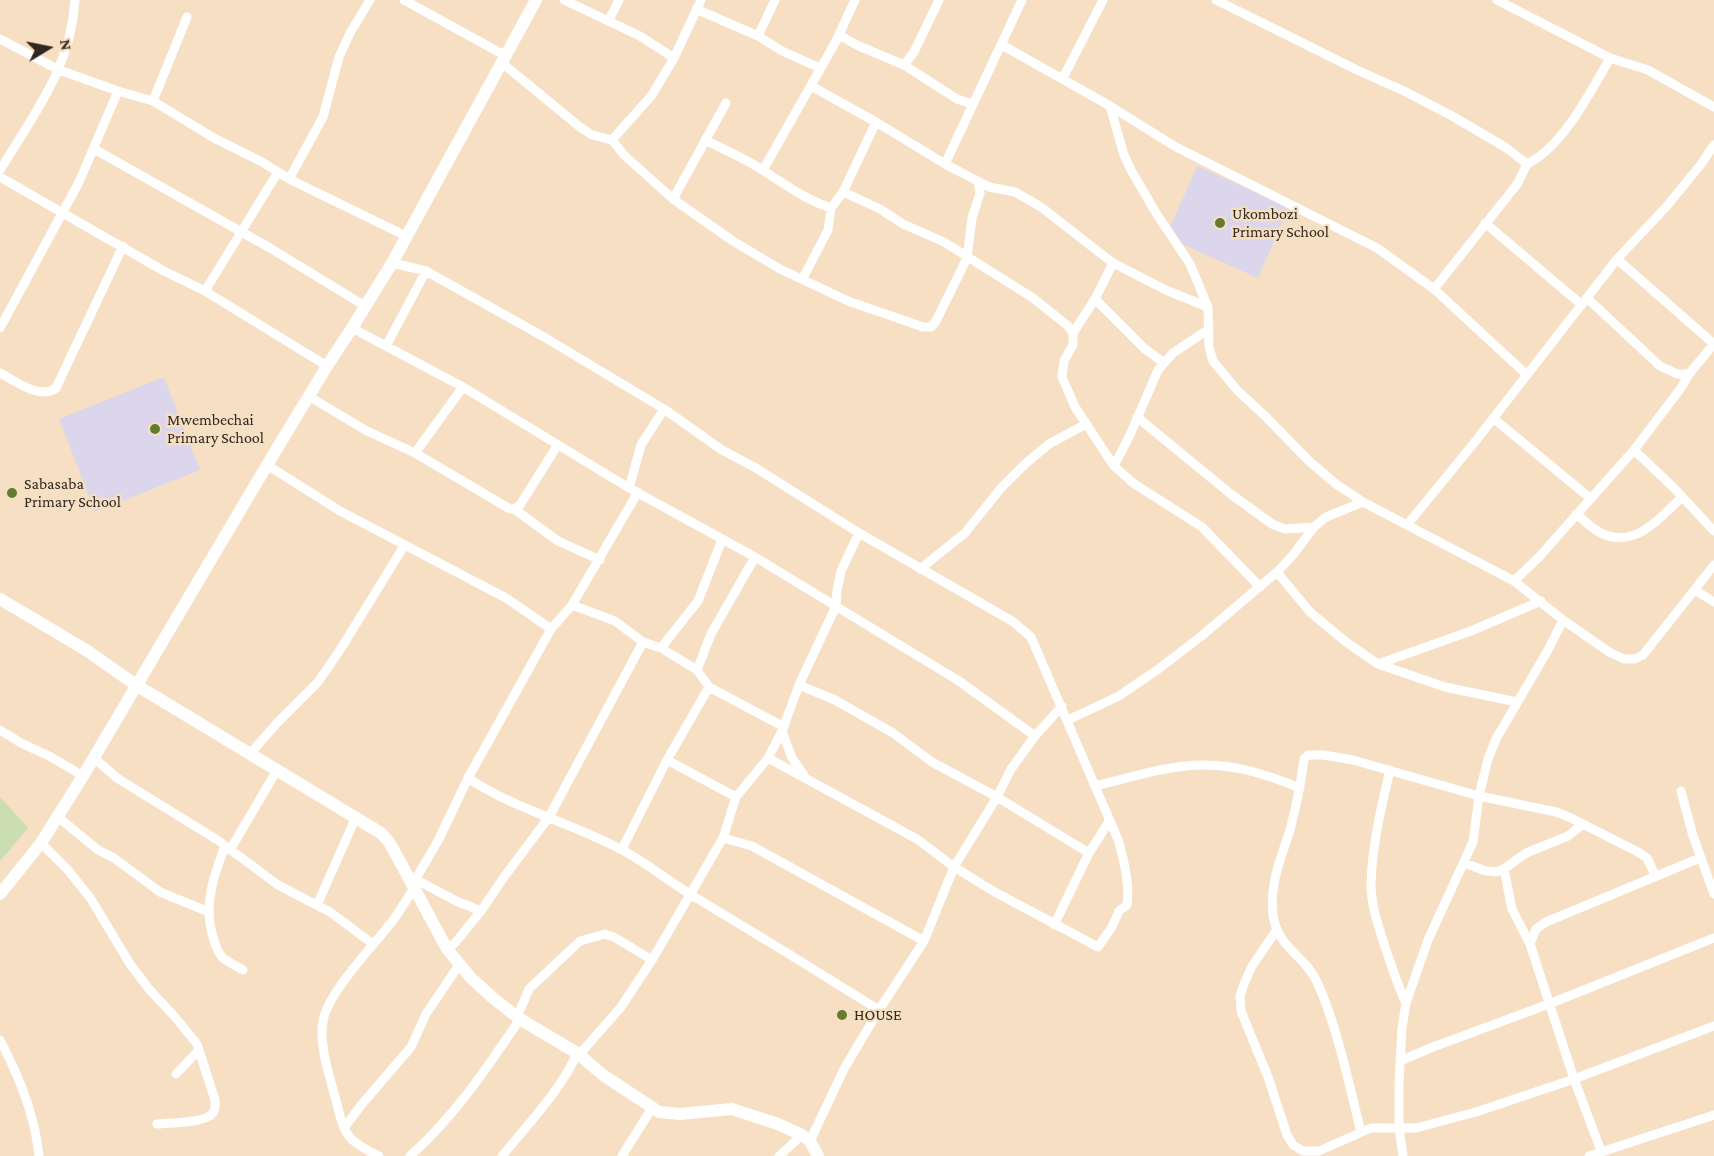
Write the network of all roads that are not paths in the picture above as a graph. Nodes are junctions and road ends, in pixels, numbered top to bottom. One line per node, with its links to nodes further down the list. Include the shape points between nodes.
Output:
1 (75, 0): 27 (street, via 73,26)
2 (370, 0): 47 (street, via 339,57 323,117)
3 (404, 0): 24 (street)
4 (537, 0): 24 (street)
5 (564, 0): 17 (street)
6 (619, 0): 17 (street)
7 (776, 0): 19 (street)
8 (855, 0): 18 (street)
9 (939, 0): 25 (street)
10 (1022, 0): 21 (street)
11 (1103, 0): 28 (street)
12 (1216, 0): 42 (street, via 1404,90 1505,147)
13 (1497, 0): 14 (street)
14 (1511, 3): 23 (street)
15 (698, 4): 19 (street); 22 (street)
16 (187, 17): 31 (street)
17 (609, 20): 22 (street)
18 (839, 35): 25 (street); 26 (street)
19 (758, 36): 26 (street)
20 (0, 39): 27 (street)
21 (1002, 45): 28 (street); 33 (street)
22 (674, 58): 37 (street, via 652,95)
23 (1610, 58): 35 (street, via 1648,70); 42 (street, via 1567,128)
24 (504, 60): 37 (street, via 580,127); 55 (street)
25 (904, 65): 33 (street, via 957,99)
26 (820, 68): 29 (street)
27 (59, 70): 30 (street); 43 (street)
28 (1063, 78): 34 (street)
29 (811, 87): 36 (street); 44 (street)
30 (118, 91): 31 (street); 40 (street)
31 (153, 101): 45 (street)
32 (726, 103): 38 (street)
33 (972, 104): 41 (street)
34 (1110, 106): 63 (street, via 1176,147 1377,248); 68 (street, via 1131,170 1190,264)
35 (1714, 107)
36 (876, 122): 41 (street); 49 (street)
37 (612, 140): 50 (street)
38 (705, 140): 44 (street); 50 (street)
39 (1714, 145): 58 (street, via 1666,207)
40 (94, 148): 52 (street); 54 (street)
41 (945, 164): 48 (street)
42 (1527, 164): 53 (street, via 1518,183)
43 (0, 170)
44 (763, 170): 51 (street, via 817,204)
45 (278, 172): 47 (street); 54 (street)
46 (0, 177): 52 (street)
47 (289, 179): 55 (street)
48 (978, 181): 57 (street, via 980,193); 60 (street, via 1015,192 1041,207)
49 (843, 192): 51 (street); 57 (street, via 944,242)
50 (673, 199): 62 (street, via 780,269)
51 (831, 208): 62 (street, via 828,230)
52 (61, 212): 56 (street); 69 (street)
53 (1485, 223): 63 (street); 66 (street)
54 (242, 232): 64 (street); 67 (street)
55 (406, 236): 59 (street)
56 (123, 246): 64 (street); 77 (street, via 57,388 36,392)
57 (966, 258): 62 (street, via 936,321 927,328 848,301); 72 (street, via 1034,298)
58 (1617, 259): 66 (street); 73 (street)
59 (392, 263): 61 (street); 67 (street)
60 (1113, 263): 65 (street); 68 (street)
61 (426, 271): 74 (street); 82 (street)
62 (803, 278)
63 (1434, 289): 79 (street)
64 (205, 291): 76 (street)
65 (1095, 298): 72 (street); 75 (street, via 1138,343)
66 (1584, 301): 78 (street, via 1660,366 1677,374); 79 (street)
67 (365, 306): 70 (street)
68 (1208, 307): 71 (street)
69 (0, 328)
70 (352, 328): 74 (street); 76 (street)
71 (1209, 329): 75 (street); 94 (street, via 1213,361 1222,374 1308,461)
72 (1073, 333): 85 (street, via 1062,377)
73 (1714, 344): 78 (street)
74 (386, 346): 80 (street)
75 (1163, 362): 83 (street)
76 (327, 366): 81 (street)
77 (0, 373)
78 (1689, 374): 87 (street)
79 (1527, 375): 84 (street)
80 (463, 387): 86 (street); 88 (street)
81 (310, 397): 88 (street); 89 (street)
82 (664, 410): 91 (street, via 641,445); 100 (street)
83 (1137, 417): 90 (street); 98 (street, via 1272,524 1285,529)
84 (1493, 418): 93 (street); 97 (street)
85 (1086, 424): 90 (street); 106 (street, via 1050,444 1025,464 965,533)
86 (557, 446): 91 (street); 95 (street, via 520,506)
87 (1634, 450): 92 (street); 93 (street)
88 (415, 453): 95 (street)
89 (267, 465): 102 (street); 122 (street)
90 (1114, 466): 109 (street, via 1133,483 1202,527)
91 (633, 490): 101 (street); 104 (street)
92 (1682, 497): 96 (street, via 1646,530 1629,538 1600,533); 99 (street)
93 (1590, 498): 96 (street)
94 (1363, 502): 97 (street); 98 (street, via 1326,517)
95 (514, 509): 104 (street, via 558,541)
96 (1576, 514): 108 (street)
97 (1407, 525): 108 (street)
98 (1314, 527): 107 (street)
99 (1714, 531)
100 (859, 533): 106 (street); 115 (street, via 841,571)
101 (722, 540): 103 (street); 119 (street, via 698,601)
102 (404, 546): 117 (street, via 506,598); 131 (street, via 330,666)
103 (755, 557): 115 (street); 121 (street, via 711,634)
104 (600, 560): 114 (street)
105 (1714, 565): 110 (street)
106 (920, 569): 126 (street, via 1012,621 1031,637)
107 (1277, 572): 109 (street); 120 (street, via 1310,612)
108 (1514, 581): 112 (street)
109 (1260, 587): 127 (street, via 1157,670 1119,696)
110 (1695, 590): 113 (street); 116 (street, via 1643,655 1635,659 1609,652)
111 (0, 599): 122 (street)
112 (1541, 601): 116 (street); 120 (street)
113 (1714, 602)
114 (572, 605): 117 (street); 118 (street, via 615,621)
115 (836, 606): 123 (street); 130 (street, via 958,681)
116 (1563, 620): 125 (street)
117 (551, 629): 138 (street)
118 (643, 642): 119 (street); 148 (street)
119 (661, 648): 121 (street)
120 (1378, 664): 125 (street, via 1445,687)
121 (697, 670): 124 (street)
122 (136, 685): 131 (street); 132 (street)
123 (799, 685): 128 (street); 145 (street, via 835,700 932,762)
124 (709, 687): 128 (street); 134 (street)
125 (1517, 702): 143 (street, via 1496,739)
126 (1062, 706): 127 (street); 130 (street)
127 (1068, 720): 140 (street)
128 (783, 729): 133 (street); 139 (street, via 792,758 801,773)
129 (0, 730): 137 (street)
130 (1035, 735): 145 (street, via 1011,769)
131 (250, 754): 135 (street)
132 (94, 758): 137 (street); 153 (street, via 117,778)
133 (768, 758): 139 (street); 144 (street)
134 (667, 760): 144 (street); 154 (street)
135 (277, 770): 147 (street); 153 (street)
136 (1390, 770): 141 (street, via 1308,754); 143 (street); 178 (street, via 1371,887 1374,912)
137 (83, 776): 146 (street)
138 (468, 778): 148 (street, via 491,794); 161 (street)
139 (813, 782): 158 (street, via 917,839)
140 (1095, 786): 141 (street, via 1176,767 1222,765); 149 (street)
141 (1300, 788): 169 (street, via 1275,878)
142 (1681, 791): 156 (street)
143 (1479, 796): 150 (street, via 1556,812); 157 (street, via 1473,842)
144 (736, 797): 151 (street)
145 (998, 797): 155 (street); 158 (street)
146 (58, 817): 152 (street); 167 (street, via 160,892)
147 (356, 817): 161 (street, via 381,833); 165 (street)
148 (549, 817): 154 (street); 166 (street)
149 (1110, 820): 155 (street); 168 (street, via 1125,863 1127,905 1119,911 1098,947)
150 (1583, 824): 159 (street, via 1568,836 1526,853); 160 (street, via 1647,858)
151 (723, 838): 163 (street); 171 (street, via 752,846)
152 (41, 843): 162 (street); 184 (street, via 91,899 130,964)
153 (227, 848): 165 (street, via 278,885); 167 (street, via 214,873)
154 (621, 849): 163 (street)
155 (1089, 854): 168 (street)
156 (1700, 858): 160 (street); 164 (street)
157 (1464, 862): 159 (street, via 1486,871); 178 (street, via 1428,940)
158 (954, 867): 168 (street); 171 (street)
159 (1504, 869): 173 (street, via 1512,909)
160 (1655, 875): 173 (street, via 1546,922 1536,929)
161 (414, 884): 166 (street); 172 (street, via 394,919); 174 (street)
162 (0, 894)
163 (690, 894): 175 (street); 180 (street)
164 (1714, 894)
165 (317, 905): 172 (street)
166 (482, 911): 174 (street)
167 (209, 912): 177 (street, via 217,950)
168 (1054, 925)
169 (1276, 931): 194 (street, via 1320,988); 194 (street, via 1252,966 1240,996 1241,1011 1287,1135 1293,1145 1310,1153)
170 (1714, 938): 179 (street)
171 (924, 941): 180 (street)
172 (373, 944): 193 (street, via 334,996 323,1020 324,1052)
173 (1530, 944): 179 (street)
174 (447, 949): 176 (street)
175 (652, 960): 181 (street, via 605,934 580,941 529,989); 185 (street, via 621,1007)
176 (459, 966): 181 (street); 193 (street, via 426,1014 411,1047)
177 (243, 970)
178 (1406, 1004): 186 (street)
179 (1549, 1004): 186 (street); 188 (street)
180 (879, 1010): 195 (street)
181 (518, 1018): 185 (street); 199 (street, via 475,1086)
182 (1714, 1026): 188 (street)
183 (0, 1040): 197 (street, via 26,1099)
184 (199, 1050): 187 (street); 191 (street, via 215,1100 214,1112 189,1121)
185 (578, 1054): 189 (street); 200 (street)
186 (1400, 1061): 192 (street)
187 (176, 1074)
188 (1574, 1079): 192 (street, via 1439,1123); 196 (street)
189 (652, 1108): 195 (street, via 680,1114 732,1109); 201 (street)
190 (1714, 1115): 196 (street)
191 (157, 1124)
192 (1399, 1127): 194 (street); 204 (street)
193 (344, 1128): 198 (street, via 351,1141)
194 (1361, 1131)
195 (806, 1138): 202 (street); 203 (street)
196 (1601, 1151): 205 (street)
197 (39, 1156)
198 (379, 1156)
199 (410, 1156)
200 (502, 1156)
201 (622, 1156)
202 (779, 1156)
203 (818, 1156)
204 (1403, 1156)
205 (1589, 1156)

